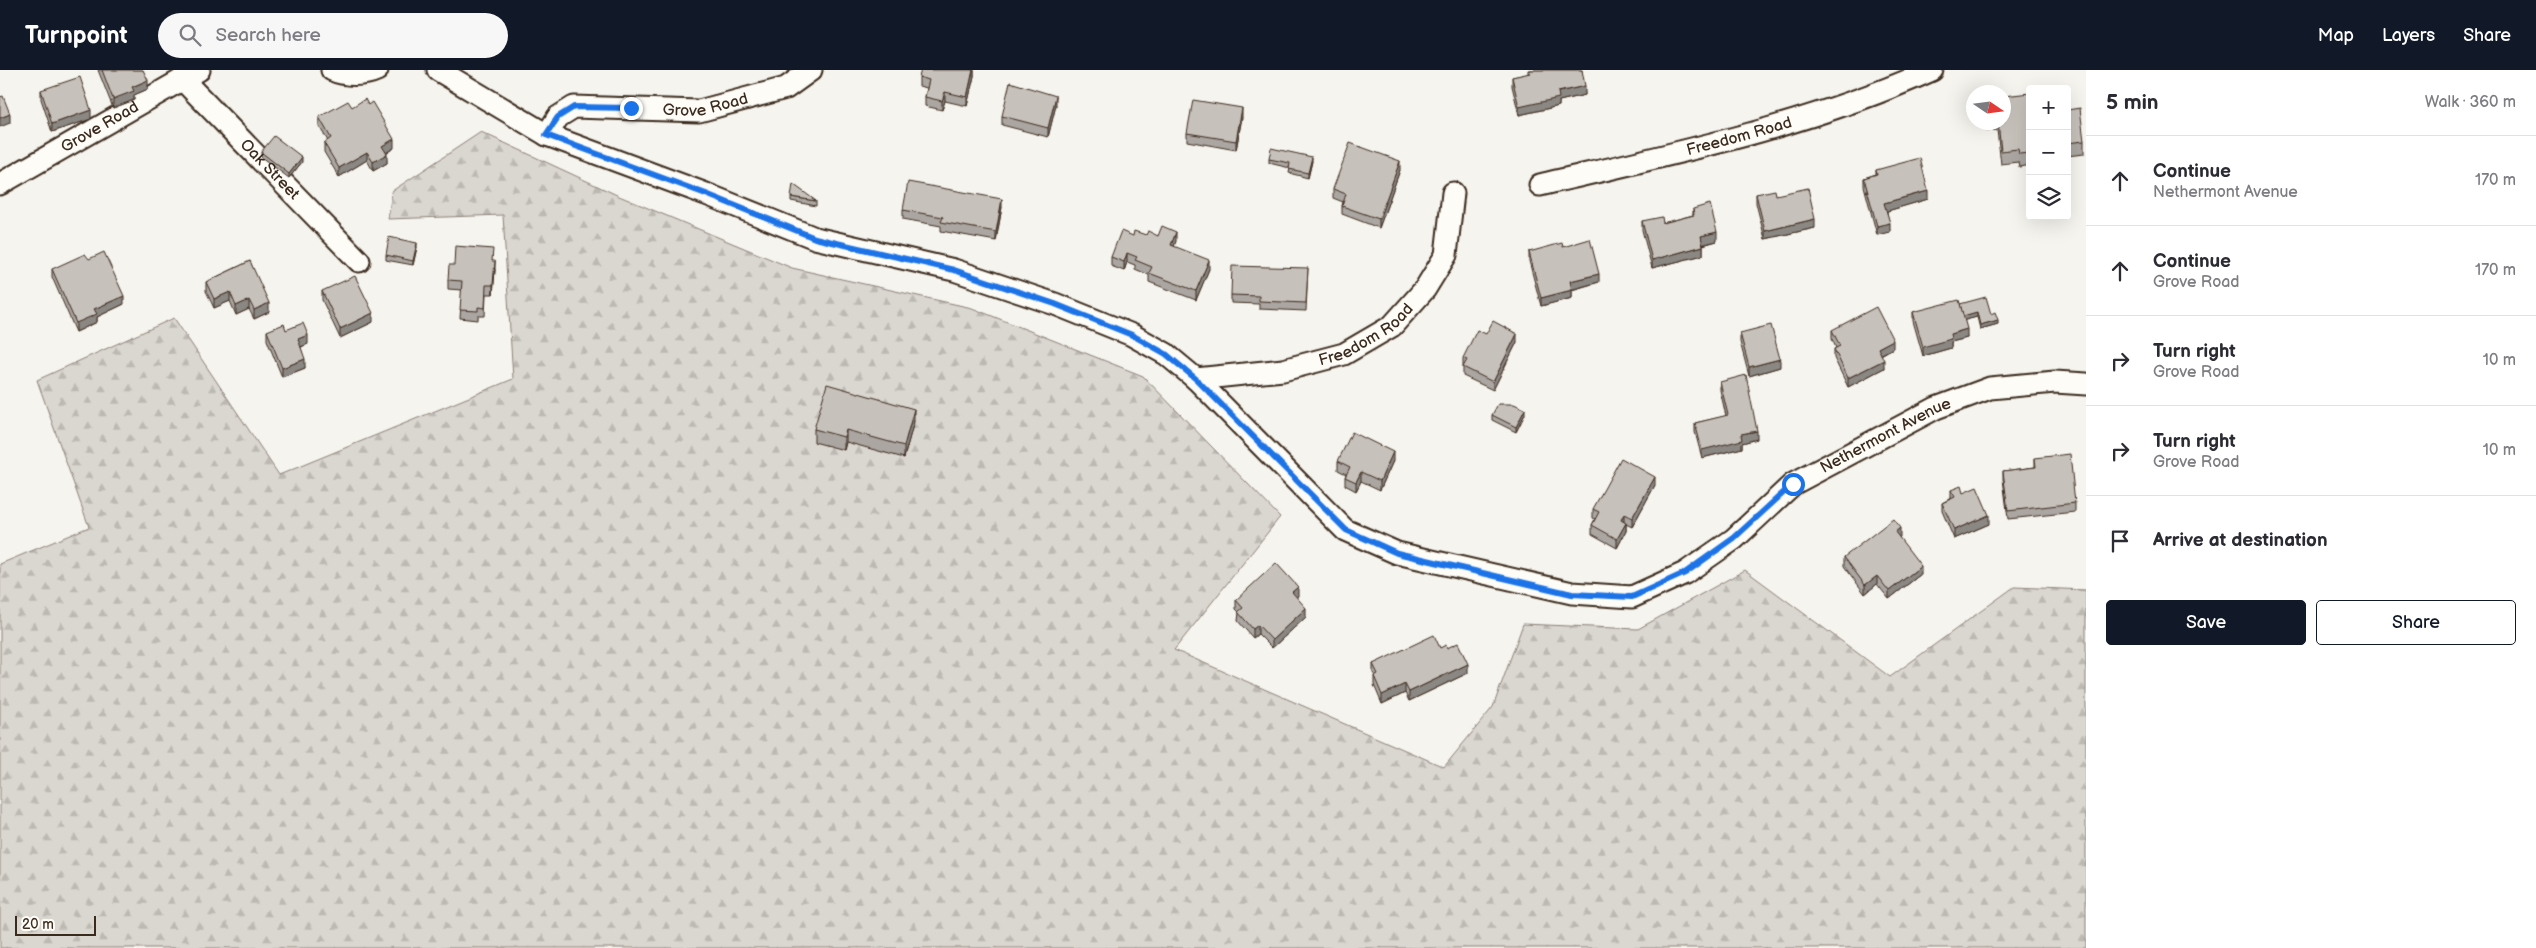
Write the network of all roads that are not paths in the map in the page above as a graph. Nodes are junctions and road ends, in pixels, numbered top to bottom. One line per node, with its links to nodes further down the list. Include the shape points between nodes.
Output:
1 (332, 70): 2 (street, via 341,74)
2 (377, 70)
3 (438, 70): 7 (street)
4 (811, 70): 7 (street, Grove Road, via 786,88 699,110 574,107 558,117)
5 (1932, 70): 9 (street, Freedom Road, via 1890,89 1794,122)
6 (191, 74): 8 (street, Grove Road); 11 (street, Oak Street)
7 (546, 135): 12 (street, via 815,238 954,270 1055,304 1132,335 1166,354)
8 (0, 184)
9 (1540, 185)
10 (1453, 193): 12 (street, Freedom Road, via 1446,255 1425,288 1392,326 1344,354 1283,370)
11 (359, 261)
12 (1196, 379): 13 (street, Nethermont Avenue, via 1346,530 1397,553 1572,594 1632,597 1702,562 1734,538 1793,484 1936,408 1990,388 2055,382)
13 (2086, 384)

